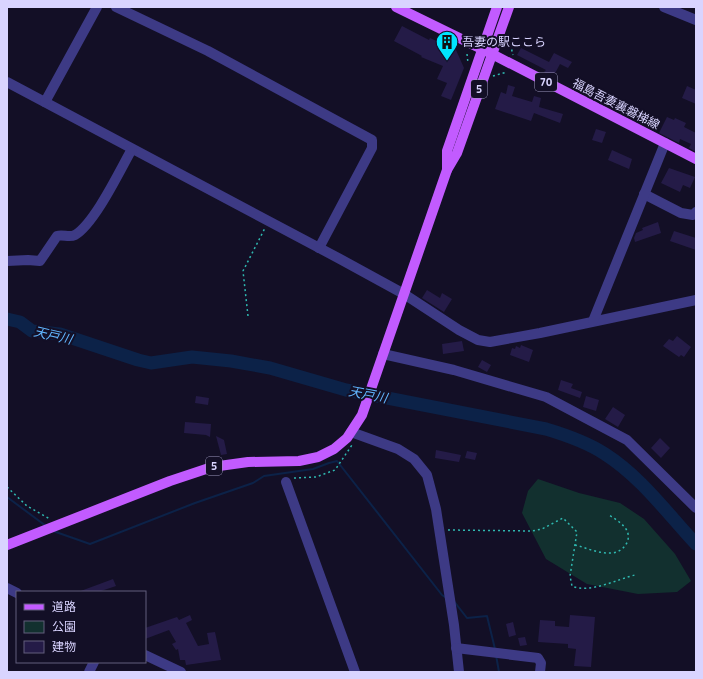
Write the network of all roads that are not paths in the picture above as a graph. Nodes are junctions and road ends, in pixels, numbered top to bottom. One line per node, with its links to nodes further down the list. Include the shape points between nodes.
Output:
1 (97, 7): 11 (street)
2 (116, 7): 18 (street, via 208,51 372,140 372,148)
3 (396, 7): 8 (main road, 福島吾妻裏磐梯線 / 70)
4 (497, 7): 8 (main road, 5)
5 (509, 7): 9 (main road, 5)
6 (664, 7): 7 (street)
7 (696, 20)
8 (481, 49): 9 (main road, 福島吾妻裏磐梯線 / 70); 15 (main road, 5, via 446,151)
9 (492, 54): 12 (main road, 福島吾妻裏磐梯線 / 70); 15 (main road, 5, via 457,153)
10 (7, 82): 11 (street)
11 (44, 102): 13 (street)
12 (665, 143): 14 (main road, 福島吾妻裏磐梯線 / 70); 16 (street)
13 (132, 149): 18 (street); 19 (street, via 83,228 72,236 57,236 40,262)
14 (696, 159)
15 (447, 170): 20 (main road, 5)
16 (644, 194): 17 (street, via 681,213 692,215); 22 (street)
17 (696, 212)
18 (319, 248): 20 (street)
19 (7, 260)
20 (404, 294): 22 (street, via 459,330 484,341 540,333); 23 (main road, 5)
21 (696, 300): 22 (street)
22 (593, 321)
23 (382, 358): 24 (main road, 5); 26 (street, via 454,370 546,397 627,440)
24 (355, 434): 27 (main road, 5, via 318,457 299,461 248,462 212,467); 30 (street, via 398,449 414,459 427,475 433,493)
25 (286, 482): 35 (street)
26 (696, 508)
27 (7, 545)
28 (7, 588): 29 (street)
29 (16, 592)
30 (456, 648): 36 (street); 37 (street, via 538,658 541,663)
31 (146, 655): 34 (street)
32 (94, 663): 33 (street)
33 (89, 672)
34 (181, 672)
35 (355, 672)
36 (459, 672)
37 (540, 672)

